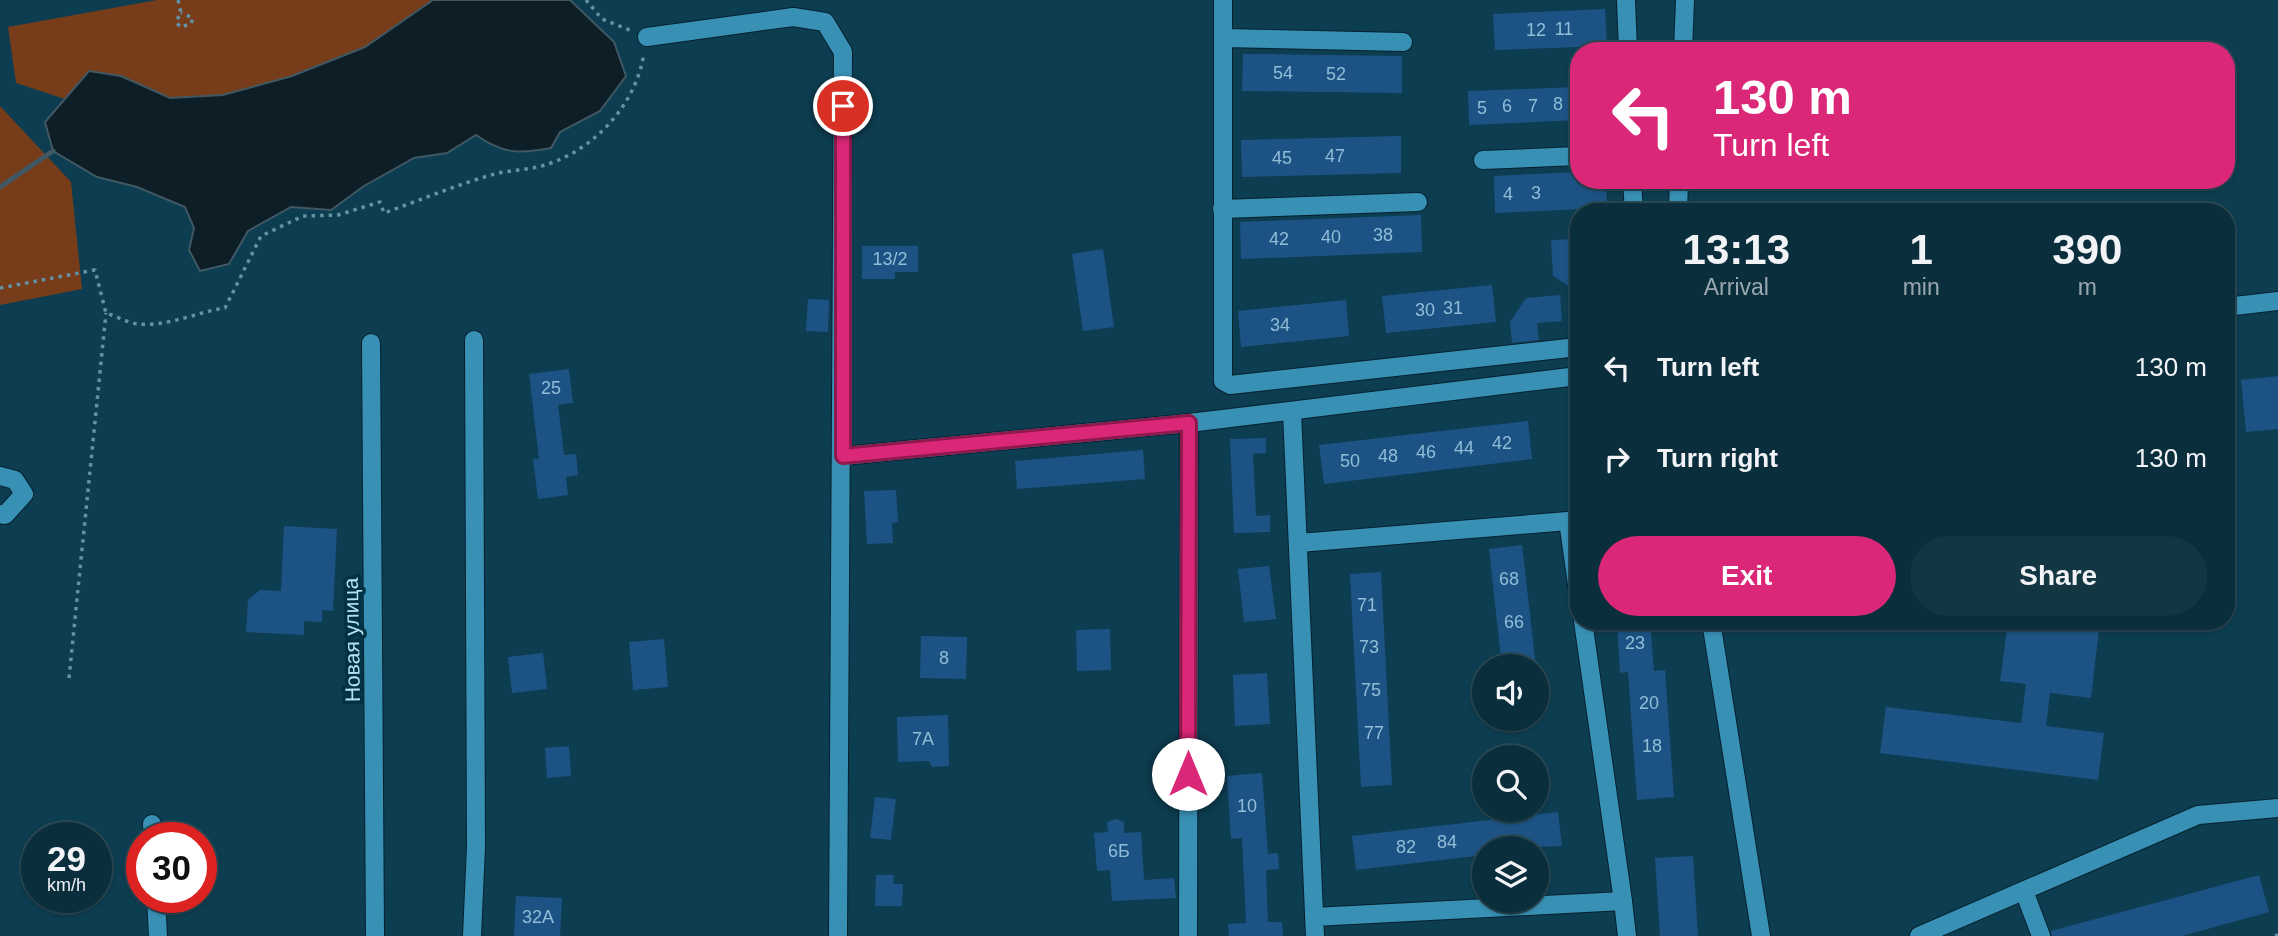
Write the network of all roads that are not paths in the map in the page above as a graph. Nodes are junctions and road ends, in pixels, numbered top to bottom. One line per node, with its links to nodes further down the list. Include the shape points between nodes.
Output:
1 (1223, 0): 5 (street)
2 (1626, 0): 7 (street)
3 (1685, 0): 8 (street)
4 (647, 37): 21 (street, via 793,17 825,22 844,52)
5 (1223, 38): 6 (street); 12 (street)
6 (1403, 42)
7 (1628, 42)
8 (1683, 42)
9 (1570, 156): 10 (street)
10 (1483, 160)
11 (1418, 202): 12 (street)
12 (1222, 209): 17 (street, via 1222,376 1226,384)
13 (2278, 301): 14 (street)
14 (2235, 306)
15 (474, 340): 35 (street, via 476,847)
16 (372, 343): 34 (street, Новая улица)
17 (1570, 348)
18 (1570, 377): 19 (street)
19 (1292, 412): 20 (street); 25 (street)
20 (1189, 423): 21 (street); 37 (street)
21 (843, 456): 36 (street)
22 (0, 476): 23 (street, via 15,480 24,494)
23 (0, 514)
24 (1570, 535): 25 (street, via 1568,521)
25 (1298, 543): 32 (street)
26 (1584, 630): 30 (street)
27 (1712, 630): 40 (street)
28 (2278, 808): 29 (street, via 2198,815)
29 (2024, 891): 41 (street); 42 (street)
30 (1623, 901): 32 (street); 39 (street)
31 (157, 913): 33 (street)
32 (1314, 917): 38 (street)
33 (158, 936)
34 (375, 936)
35 (472, 936)
36 (838, 936)
37 (1188, 936)
38 (1315, 936)
39 (1627, 936)
40 (1761, 936)
41 (1919, 936)
42 (2040, 936)

